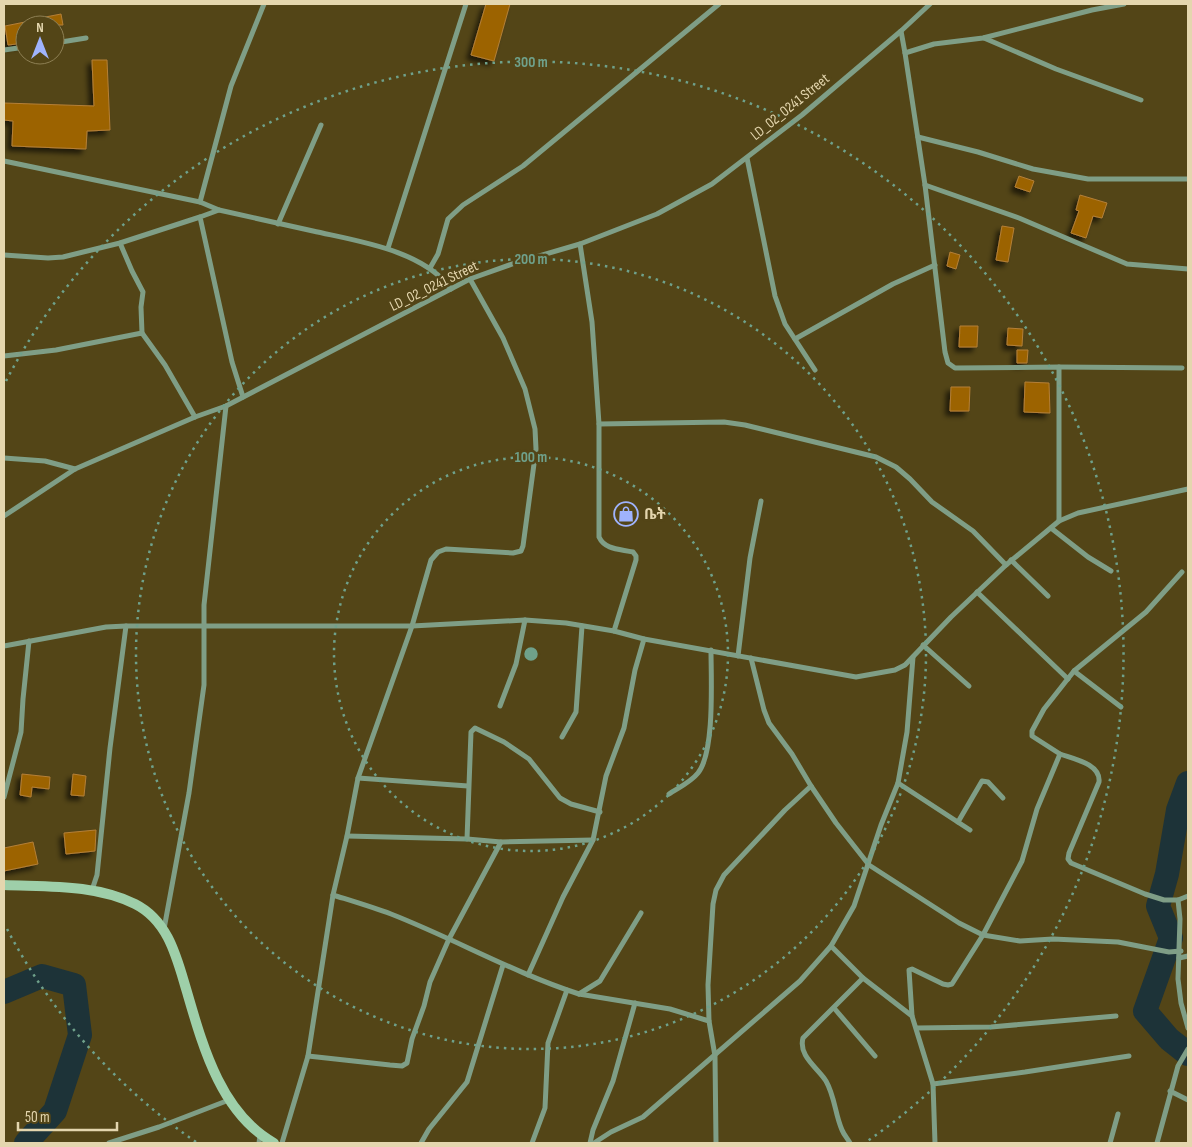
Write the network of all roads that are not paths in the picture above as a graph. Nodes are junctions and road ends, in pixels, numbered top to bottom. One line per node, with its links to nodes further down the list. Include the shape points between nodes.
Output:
1 (264, 4): 20 (street, via 232,86)
2 (466, 4): 26 (street)
3 (719, 4): 29 (street, via 523,166 463,205 448,219 438,254)
4 (930, 4): 8 (street, LD_02_0241 Street)
5 (1095, 4): 7 (street)
6 (1124, 4): 7 (street)
7 (1092, 10): 10 (street)
8 (901, 31): 12 (street); 16 (street, LD_02_0241 Street)
9 (86, 38): 11 (street)
10 (983, 38): 12 (street, via 934,44); 13 (street)
11 (65, 41)
12 (905, 54): 15 (street)
13 (1141, 100)
14 (322, 126): 23 (street)
15 (918, 137): 18 (street, via 1033,169 1088,179); 19 (street)
16 (747, 158): 25 (street, LD_02_0241 Street, via 712,184 657,214); 34 (street, via 775,296 785,324)
17 (4, 161): 20 (street)
18 (1188, 179)
19 (925, 185): 28 (street); 30 (street, via 1019,218 1127,264)
20 (200, 202): 21 (street)
21 (219, 210): 22 (street); 23 (street)
22 (200, 217): 24 (street); 39 (street)
23 (278, 224): 26 (street)
24 (120, 243): 27 (street, via 48,258); 33 (street, via 143,292)
25 (580, 244): 31 (street, LD_02_0241 Street); 42 (street, via 592,322)
26 (388, 248): 29 (street)
27 (4, 255)
28 (935, 265): 34 (street, via 893,284); 36 (street, via 945,352 951,366)
29 (430, 268): 32 (street)
30 (1188, 269)
31 (470, 280): 32 (street, LD_02_0241 Street); 58 (street, via 503,338 525,389 535,429 536,449 523,546 521,551 513,553 446,549 438,552 431,560)
32 (451, 289): 39 (street, LD_02_0241 Street)
33 (142, 333): 35 (street, via 56,350); 41 (street, via 165,364)
34 (795, 339): 38 (street)
35 (4, 356)
36 (1059, 367): 37 (street); 48 (street)
37 (1182, 368)
38 (815, 370)
39 (242, 397): 40 (street, LD_02_0241 Street)
40 (226, 406): 41 (street, LD_02_0241 Street); 60 (street, via 204,604)
41 (195, 417): 44 (street, LD_02_0241 Street)
42 (599, 424): 51 (street, via 724,422 876,458 896,467 932,502 973,531); 61 (street, via 599,537 602,544 633,552 636,556)
43 (4, 458): 44 (street, via 45,461)
44 (75, 469): 47 (street, LD_02_0241 Street)
45 (1188, 489): 48 (street, via 1078,513)
46 (761, 501): 67 (street, via 750,558)
47 (4, 516)
48 (1059, 521): 49 (street)
49 (1051, 528): 50 (street); 52 (street)
50 (1011, 560): 51 (street); 55 (street)
51 (1006, 565): 54 (street)
52 (1111, 571)
53 (1182, 572): 70 (street, via 1146,612)
54 (977, 592): 64 (street); 71 (street)
55 (1048, 596)
56 (525, 620): 58 (street); 59 (street); 73 (street, via 516,664)
57 (126, 626): 60 (street); 63 (street); 93 (street, via 97,876)
58 (412, 626): 60 (street); 77 (street)
59 (582, 626): 61 (street); 75 (street, via 576,712)
60 (205, 627): 98 (street, via 204,685 189,793)
61 (614, 631): 62 (street)
62 (644, 639): 66 (street); 84 (street, via 624,728 606,776)
63 (29, 641): 65 (street); 82 (street, via 21,732)
64 (923, 645): 68 (street); 72 (street)
65 (4, 646)
66 (711, 650): 67 (street); 81 (street, via 711,702 704,763 697,775)
67 (738, 656): 69 (street)
68 (913, 657): 69 (street, via 895,670 856,676); 78 (street, via 907,732)
69 (751, 658): 80 (street, via 769,723)
70 (1074, 671): 71 (street); 74 (street)
71 (1068, 679): 76 (street, via 1032,732 1035,739)
72 (969, 686)
73 (500, 706)
74 (1121, 707)
75 (562, 737)
76 (1060, 754): 96 (street, via 1080,761 1098,771 1100,776 1069,854 1071,863 1145,894 1164,900); 99 (street, via 1037,809 1022,861)
77 (358, 778): 79 (street); 87 (street)
78 (898, 783): 85 (street); 91 (street)
79 (468, 786): 84 (street, via 471,732 475,728 529,759 560,798); 88 (street)
80 (811, 786): 91 (street); 114 (street, via 724,876 716,890 708,985)
81 (669, 794)
82 (4, 797)
83 (1003, 798): 85 (street, via 988,782 982,781)
84 (600, 812): 89 (street)
85 (958, 822): 86 (street)
86 (970, 830)
87 (347, 836): 88 (street); 94 (street)
88 (467, 839): 90 (street)
89 (594, 840): 90 (street); 106 (street, via 563,897)
90 (501, 842): 100 (street)
91 (869, 865): 99 (street); 101 (street, via 854,906)
92 (4, 885): 93 (main road)
93 (92, 890): 98 (main road, via 136,904)
94 (333, 895): 100 (street, via 391,914); 118 (street)
95 (1188, 896): 96 (street)
96 (1178, 900): 102 (street)
97 (641, 913): 109 (street, via 600,981)
98 (164, 928): 124 (main road, via 209,1059)
99 (983, 935): 102 (street, via 1020,941 1053,938 1118,942 1169,952); 112 (street, via 952,984 943,984 909,970)
100 (449, 939): 105 (street); 118 (street, via 430,982 407,1063 402,1066 359,1063)
101 (831, 946): 107 (street); 119 (street, via 800,981)
102 (1180, 951): 104 (street)
103 (1188, 956): 104 (street)
104 (1179, 958): 116 (street, via 1181,1003)
105 (503, 965): 106 (street); 131 (street, via 467,1082)
106 (528, 975): 108 (street)
107 (863, 978): 111 (street); 112 (street)
108 (566, 990): 109 (street); 132 (street, via 548,1043 545,1108)
109 (579, 994): 110 (street)
110 (635, 1003): 114 (street); 133 (street, via 613,1081)
111 (834, 1008): 120 (street); 136 (street, via 803,1038 801,1045 826,1081 834,1097 842,1130)
112 (912, 1016): 115 (street)
113 (1116, 1016): 115 (street, via 991,1027)
114 (709, 1021): 119 (street)
115 (917, 1028): 122 (street)
116 (1188, 1028)
117 (1188, 1049): 123 (street, via 1178,1066)
118 (308, 1056): 130 (street)
119 (715, 1056): 134 (street, via 643,1117); 135 (street)
120 (875, 1056)
121 (1129, 1056): 122 (street)
122 (933, 1084): 137 (street)
123 (1170, 1092): 125 (street); 139 (street)
124 (229, 1100): 127 (main road); 128 (street)
125 (1188, 1100)
126 (1118, 1114): 138 (street)
127 (259, 1139): 129 (main road)
128 (113, 1143)
129 (274, 1143)
130 (282, 1143)
131 (421, 1143)
132 (532, 1143)
133 (590, 1143)
134 (594, 1143)
135 (716, 1143)
136 (850, 1143)
137 (934, 1143)
138 (1110, 1143)
139 (1157, 1143)

